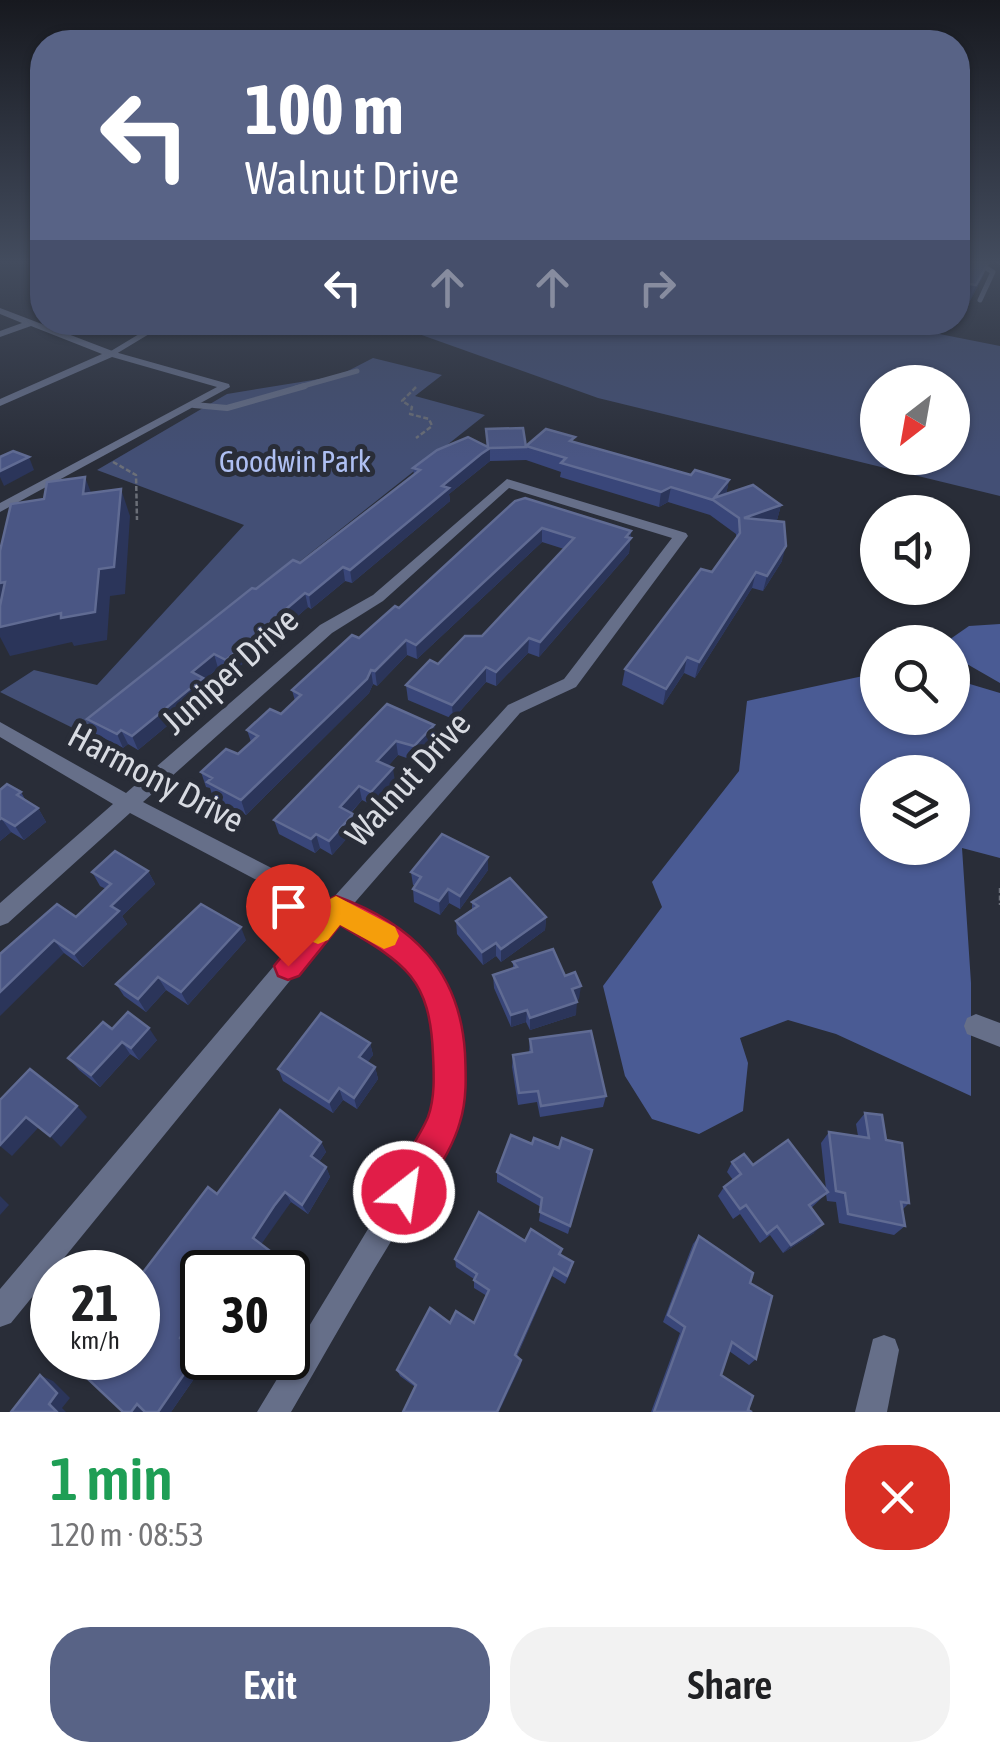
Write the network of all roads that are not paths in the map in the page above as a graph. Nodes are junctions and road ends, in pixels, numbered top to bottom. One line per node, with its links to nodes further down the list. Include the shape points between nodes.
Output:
1 (64, 335): 3 (street)
2 (142, 335): 3 (lane)
3 (111, 354): 5 (street); 6 (street, via 225,387)
4 (357, 371): 6 (lane, via 226,408)
5 (0, 403)
6 (194, 405): 8 (street)
7 (508, 482): 10 (street, Juniper Drive, via 378,598 326,629); 11 (street, Walnut Drive, via 681,536 570,683 514,708)
8 (0, 508)
9 (0, 729): 10 (street, Harmony Drive)
10 (129, 804): 11 (street, Harmony Drive); 12 (street, Juniper Drive)
11 (336, 909): 15 (street, Walnut Drive); 17 (street, Harmony Drive, via 396,943 434,986 447,1016 450,1084 444,1122 423,1161)
12 (0, 916)
13 (976, 1026): 14 (street)
14 (1000, 1035)
15 (0, 1312)
16 (884, 1350): 18 (street)
17 (273, 1412)
18 (871, 1412)

